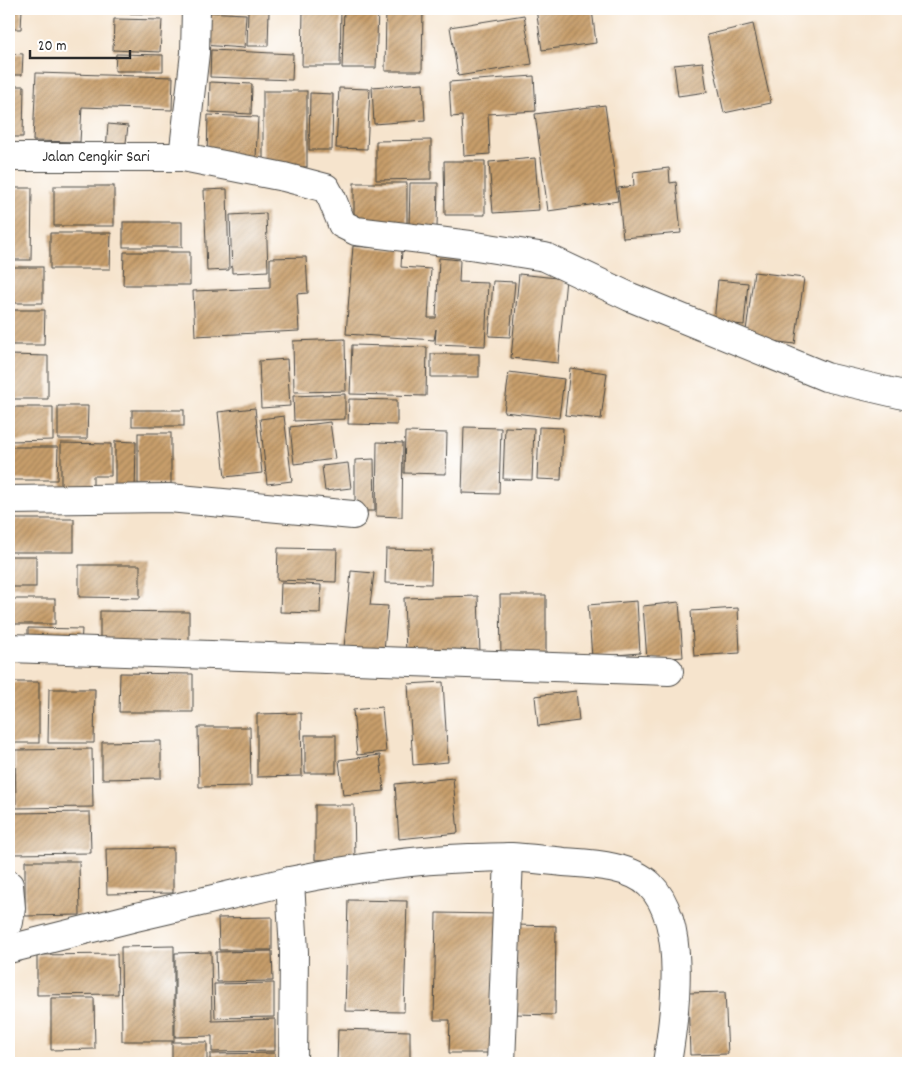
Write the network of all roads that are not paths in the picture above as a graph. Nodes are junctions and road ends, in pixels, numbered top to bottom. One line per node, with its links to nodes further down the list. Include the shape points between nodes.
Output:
1 (196, 9): 3 (street, via 195,53)
2 (9, 157): 3 (street, Jalan Cengkir Sari)
3 (183, 158): 4 (street, Jalan Cengkir Sari, via 326,188 342,224 356,231 546,257 630,297 826,377)
4 (908, 396)
5 (9, 500): 6 (street, via 169,498)
6 (354, 514)
7 (9, 648): 8 (street)
8 (669, 671)
9 (510, 857): 10 (street, via 392,863); 15 (street); 16 (street, via 595,864 628,872 649,884 663,902 676,956 672,1035)
10 (290, 881): 13 (street); 14 (street, via 294,952)
11 (9, 885): 12 (street)
12 (9, 922)
13 (9, 949)
14 (293, 1063)
15 (501, 1063)
16 (667, 1063)

